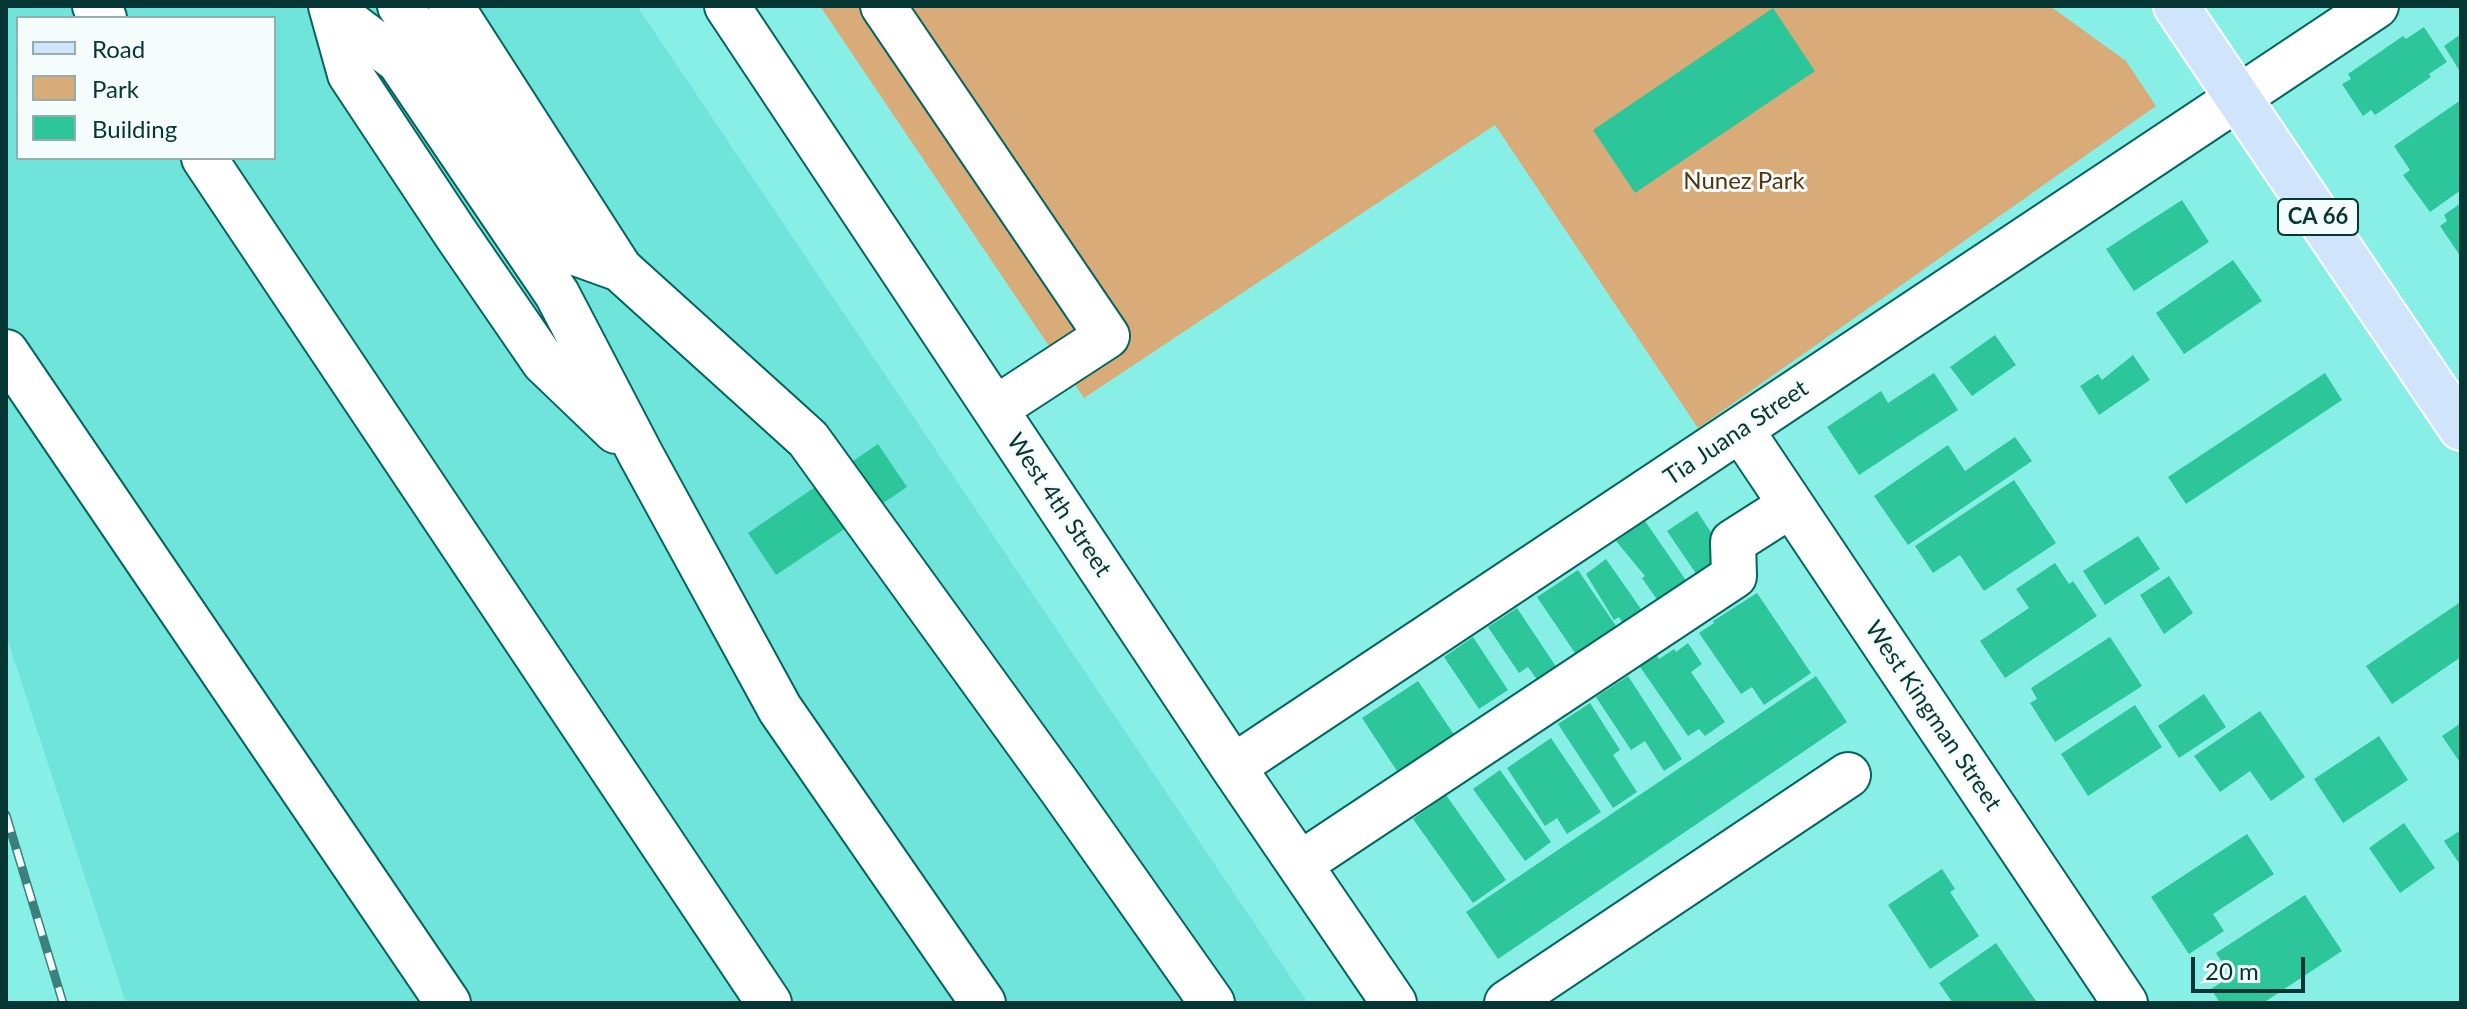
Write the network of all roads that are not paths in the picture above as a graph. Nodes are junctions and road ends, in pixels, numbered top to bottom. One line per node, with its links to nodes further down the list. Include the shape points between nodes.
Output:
1 (400, 6): 10 (street, via 570,251)
2 (451, 6): 10 (street)
3 (727, 6): 12 (street, West 4th Street)
4 (883, 6): 12 (street, via 1107,336)
5 (2176, 6): 8 (main road, CA 66)
6 (2376, 6): 8 (street, Tia Juana Street)
7 (332, 8): 21 (street, via 399,61 557,294 780,709)
8 (2237, 98): 13 (main road, CA 66); 14 (street, Tia Juana Street)
9 (205, 160): 20 (street)
10 (620, 269): 22 (street, via 808,439)
11 (6, 352): 19 (street)
12 (995, 409): 16 (street, West 4th Street)
13 (2461, 428)
14 (1741, 430): 15 (street, West Kingman Street); 16 (street, Tia Juana Street)
15 (1791, 505): 18 (street, via 1733,542 1734,576); 25 (street, West Kingman Street)
16 (1233, 767): 18 (street, West 4th Street)
17 (1848, 775): 24 (street)
18 (1300, 864): 23 (street, West 4th Street)
19 (448, 1003)
20 (769, 1003)
21 (983, 1003)
22 (1212, 1003)
23 (1394, 1003)
24 (1507, 1003)
25 (2125, 1003)

